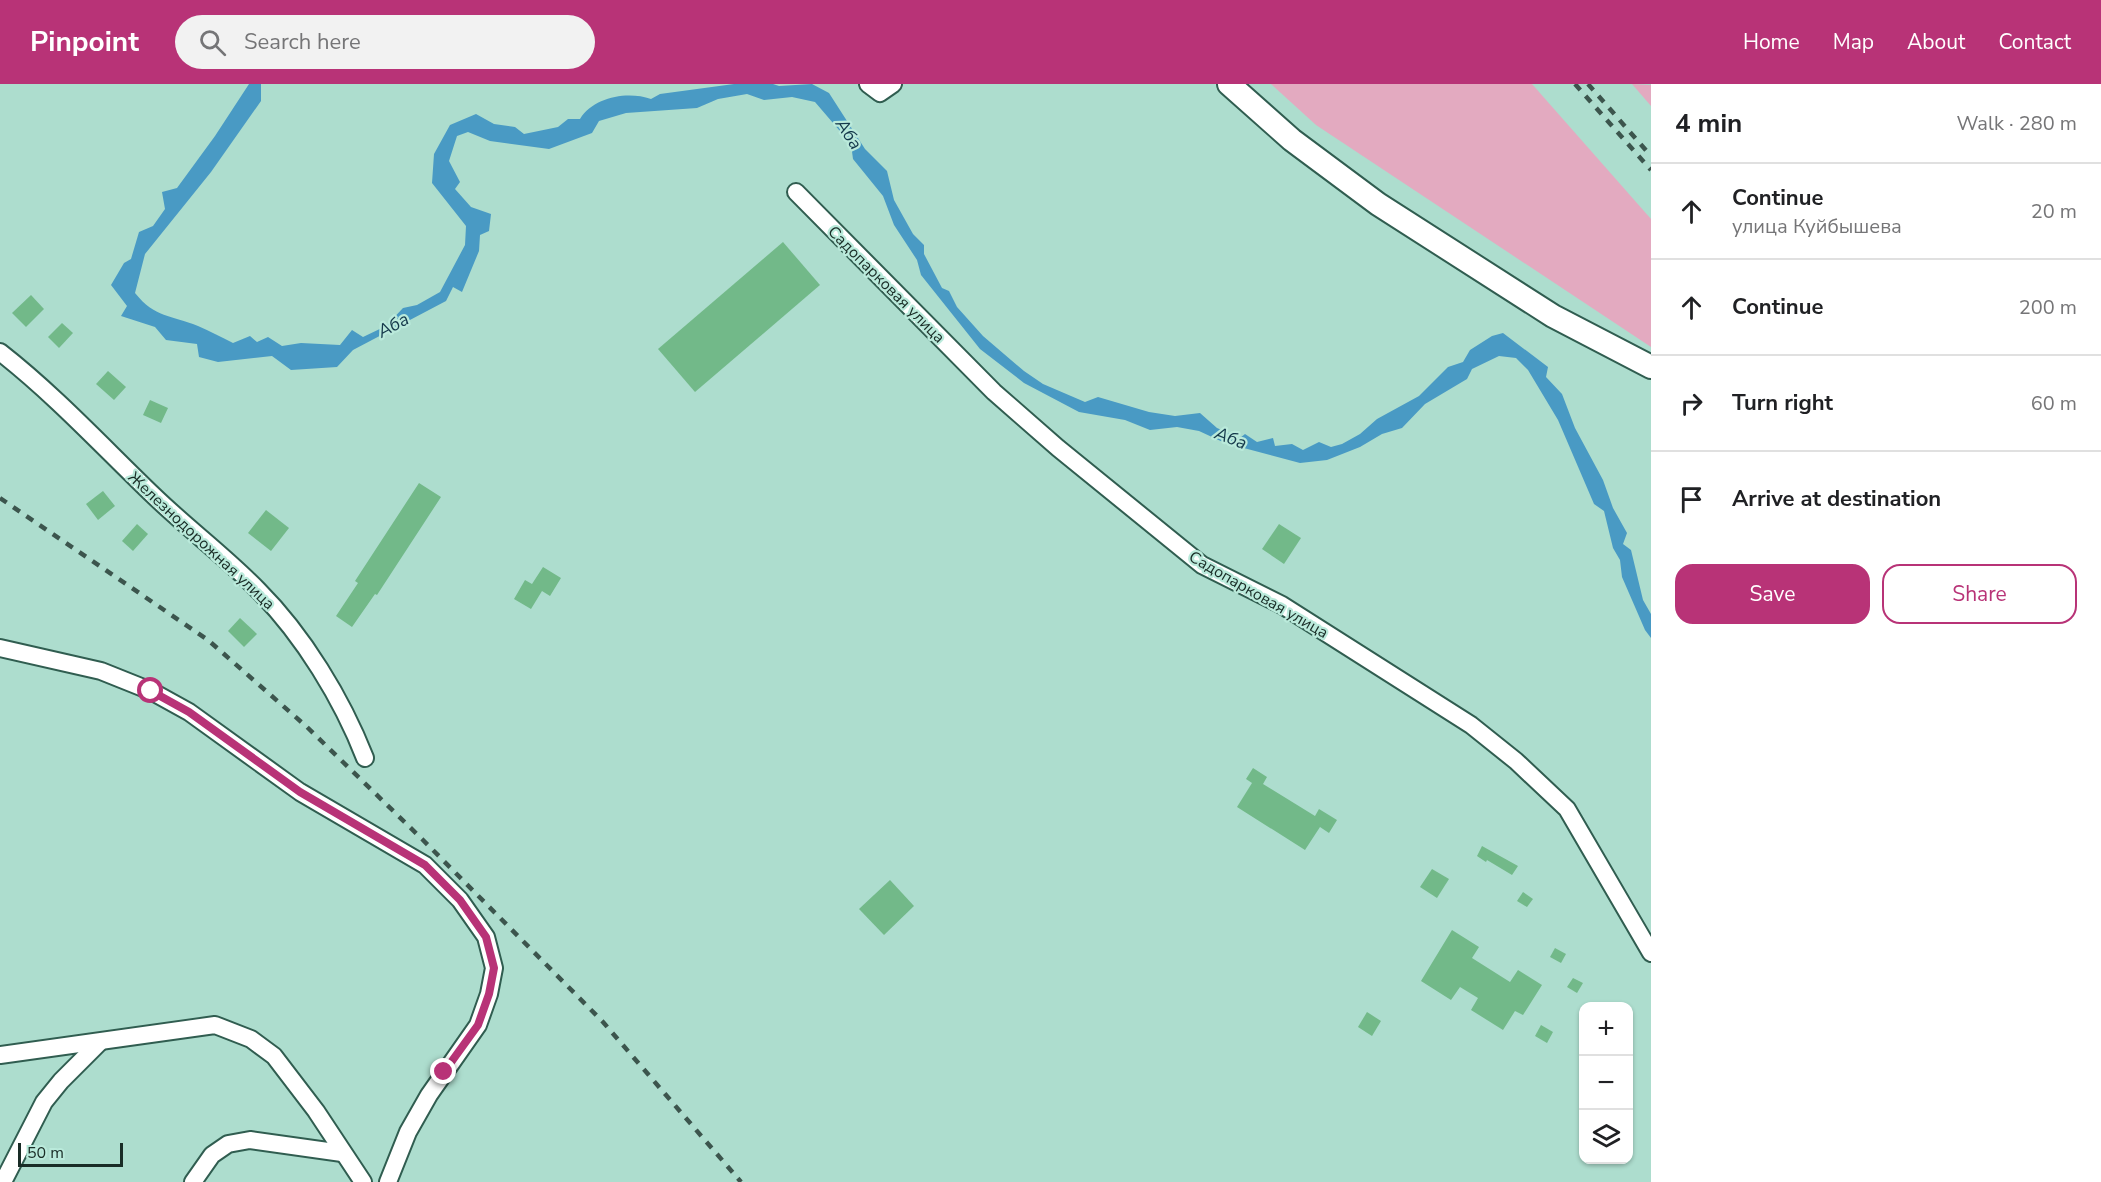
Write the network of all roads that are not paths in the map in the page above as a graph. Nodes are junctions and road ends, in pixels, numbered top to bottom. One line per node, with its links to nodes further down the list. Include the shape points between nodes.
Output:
1 (868, 84): 2 (street, via 880,93)
2 (893, 84)
3 (1229, 84): 6 (main road, via 1292,140 1378,204 1553,316)
4 (796, 192): 9 (street, Садопарковая улица, via 994,392 1202,565 1291,611 1471,725 1516,760 1567,809)
5 (0, 352): 8 (street, Железнодорожная улица, via 259,590 297,634 355,732)
6 (1651, 367)
7 (0, 648): 16 (street, via 100,671 151,691 189,712 300,792 425,865 460,900 486,937 494,968 489,994 478,1025 408,1132)
8 (365, 758)
9 (1651, 953)
10 (100, 1042): 11 (street); 12 (street, via 215,1025 251,1040 274,1056); 13 (street, via 44,1102)
11 (0, 1055)
12 (342, 1153): 14 (street, via 249,1140 228,1144 212,1155); 15 (street)
13 (3, 1182)
14 (193, 1182)
15 (363, 1182)
16 (388, 1182)

